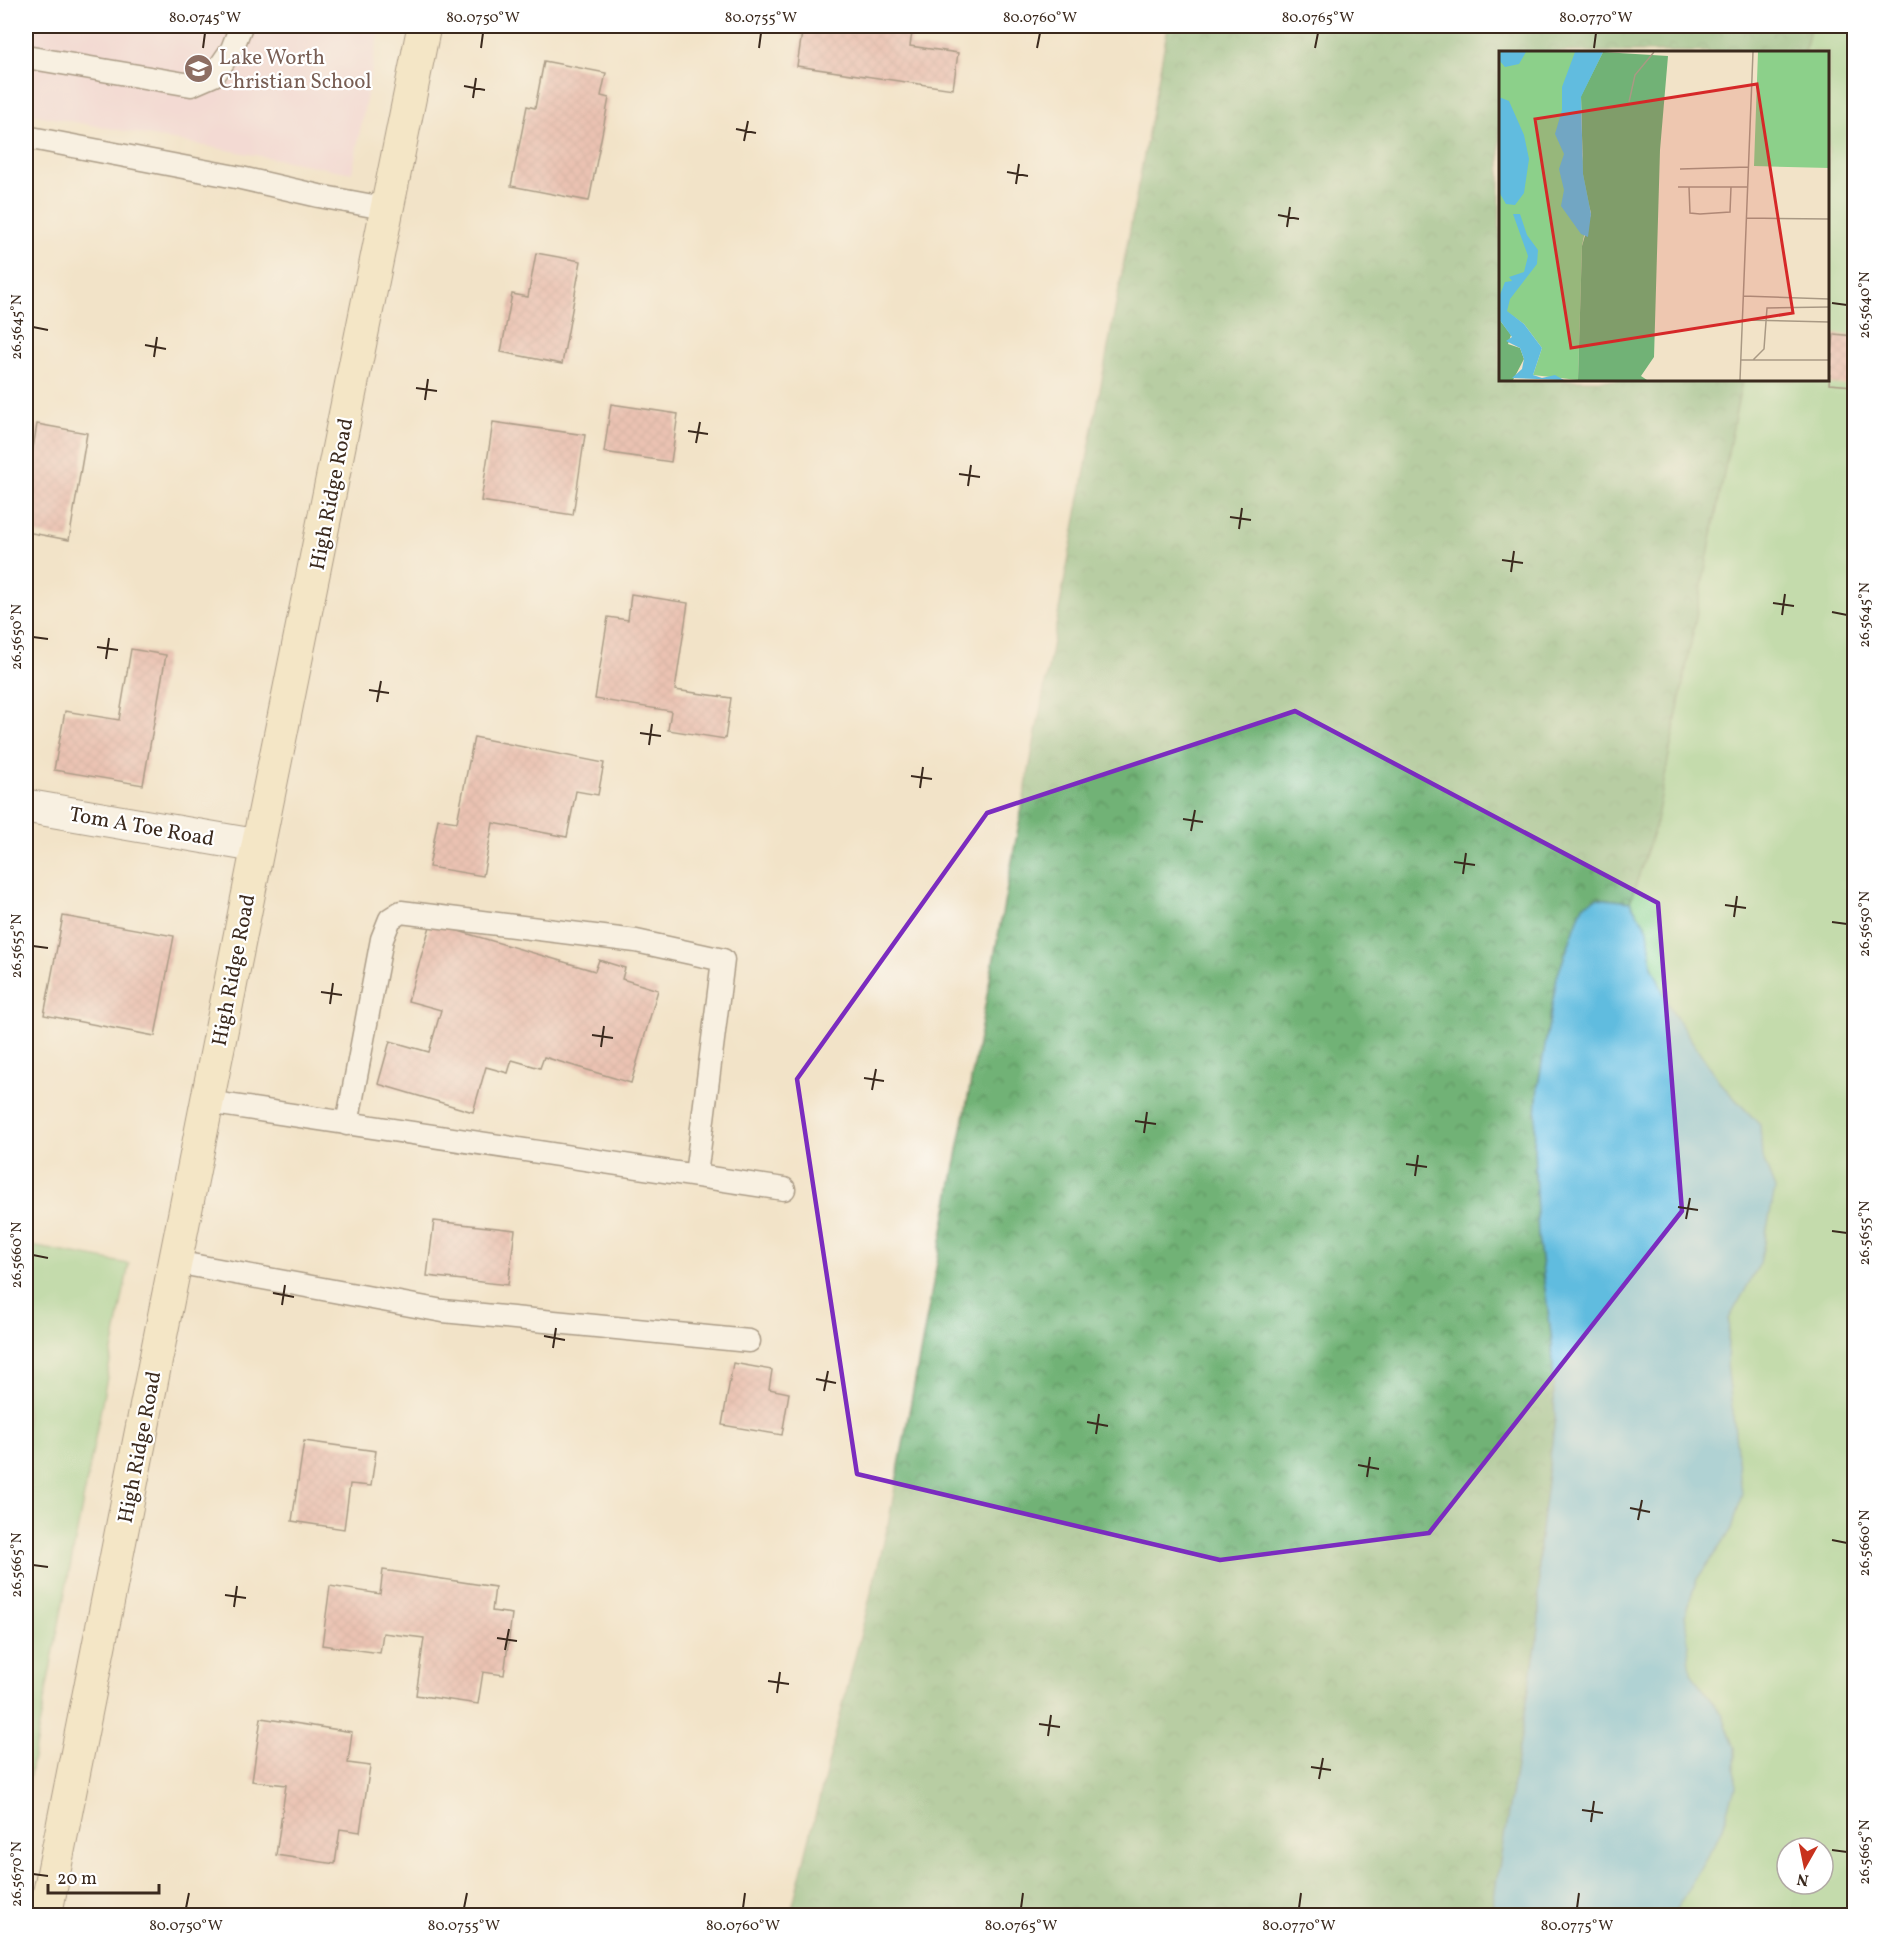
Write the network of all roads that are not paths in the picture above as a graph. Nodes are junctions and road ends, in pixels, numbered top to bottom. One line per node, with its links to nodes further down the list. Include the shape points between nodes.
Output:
1 (241, 26): 3 (lane, via 232,49 214,75 191,85)
2 (424, 26): 5 (street, High Ridge Road)
3 (26, 57)
4 (26, 137): 5 (lane)
5 (389, 209): 7 (street, High Ridge Road)
6 (26, 806): 7 (street, Tom A Toe Road)
7 (258, 846): 8 (street, High Ridge Road)
8 (207, 1102): 9 (lane); 12 (street, High Ridge Road)
9 (347, 1124): 10 (lane); 10 (lane, via 382,939 390,919 401,912 636,941 723,960)
10 (696, 1175): 11 (lane)
11 (784, 1189)
12 (175, 1262): 13 (lane, via 443,1311); 14 (street, High Ridge Road)
13 (749, 1341)
14 (45, 1916)

